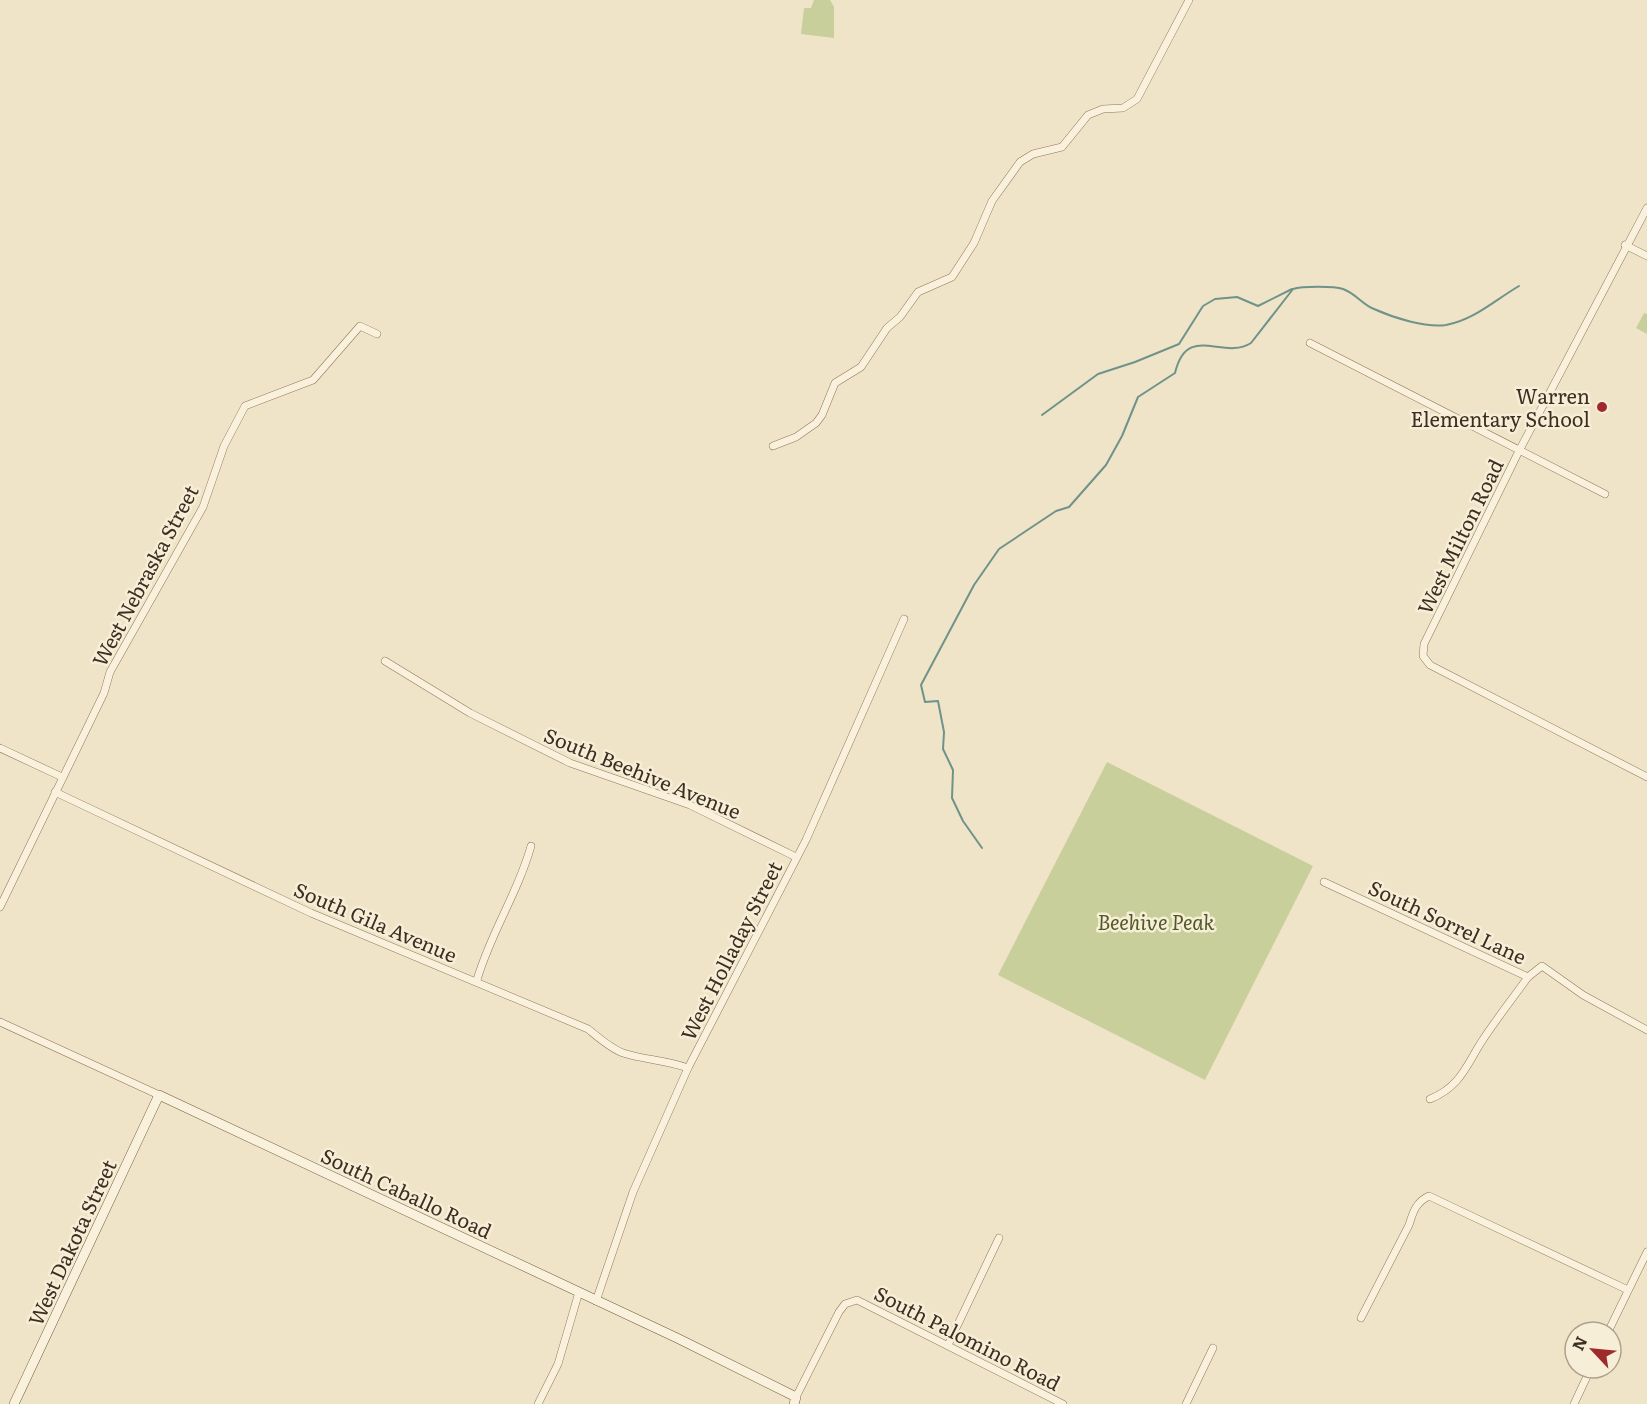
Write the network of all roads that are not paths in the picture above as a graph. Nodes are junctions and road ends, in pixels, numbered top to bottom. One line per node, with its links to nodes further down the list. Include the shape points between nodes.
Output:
1 (1189, 0): 7 (street, via 1137,99 1123,108 1088,115 1062,147 1033,154 1020,162 992,201 974,243 952,277 918,292 861,366 835,383 816,423)
2 (1647, 208): 3 (street, West Milton Road)
3 (1625, 245): 4 (street); 8 (street, West Milton Road)
4 (1647, 256)
5 (377, 334): 13 (street, West Nebraska Street, via 360,326 313,380 245,406 224,446 203,507 110,672 104,693)
6 (1310, 343): 8 (street)
7 (773, 446)
8 (1519, 451): 9 (street); 14 (street, West Milton Road, via 1424,644 1424,657 1430,665)
9 (1605, 494)
10 (904, 619): 17 (street, West Holladay Street)
11 (385, 661): 17 (street, South Beehive Avenue, via 470,713 570,764 690,805)
12 (0, 748): 13 (street)
13 (62, 777): 15 (street, West Nebraska Street)
14 (1647, 777)
15 (55, 792): 19 (street, West Nebraska Street); 21 (street, South Gila Avenue, via 311,913)
16 (531, 846): 21 (street, via 522,880)
17 (796, 858): 24 (street, West Holladay Street)
18 (1324, 882): 20 (street, South Sorrel Lane)
19 (0, 907)
20 (1528, 977): 23 (street, South Sorrel Lane, via 1542,966 1583,995); 26 (street, via 1465,1072)
21 (477, 980): 24 (street, South Gila Avenue, via 588,1029 624,1053)
22 (0, 1022): 25 (street, South Caballo Road)
23 (1647, 1030)
24 (688, 1068): 31 (street, West Holladay Street, via 633,1192)
25 (159, 1095): 30 (street, South Caballo Road); 38 (street, West Dakota Street)
26 (1430, 1099)
27 (999, 1238): 34 (street)
28 (1647, 1252): 29 (street)
29 (1628, 1290): 32 (street, via 1429,1196 1413,1210 1410,1225); 33 (street)
30 (579, 1292): 31 (street, South Caballo Road); 39 (street, via 558,1364)
31 (597, 1301): 37 (street, South Caballo Road)
32 (1361, 1318)
33 (1614, 1320)
34 (948, 1345): 37 (street, South Palomino Road, via 857,1300 845,1304); 40 (street, South Palomino Road)
35 (1213, 1348): 41 (street)
36 (1585, 1380): 42 (street)
37 (795, 1401)
38 (14, 1404)
39 (538, 1404)
40 (1063, 1404)
41 (1186, 1404)
42 (1574, 1404)

